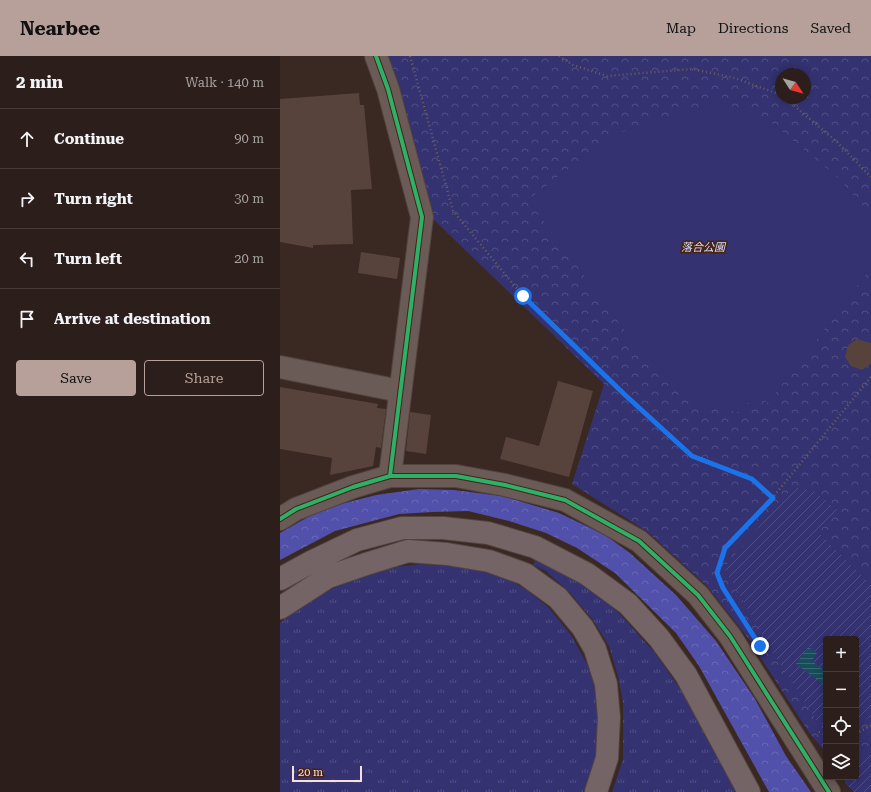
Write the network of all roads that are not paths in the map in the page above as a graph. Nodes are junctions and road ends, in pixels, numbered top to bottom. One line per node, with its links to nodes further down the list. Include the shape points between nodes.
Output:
1 (376, 56): 3 (street, via 388,89 422,217)
2 (280, 367): 3 (street)
3 (400, 391): 4 (street)
4 (390, 476): 5 (street, via 296,509); 10 (street, via 456,476 565,500 639,541 698,595 730,636)
5 (280, 519)
6 (280, 579): 9 (highway, via 357,540 402,528 443,528 488,533 535,547 587,574 605,587 628,604 659,638 686,676)
7 (280, 608): 8 (highway, via 328,577 408,551 488,561 525,574 558,598 583,628 595,649 606,684 609,718 607,758)
8 (596, 792)
9 (749, 792)
10 (829, 792)

